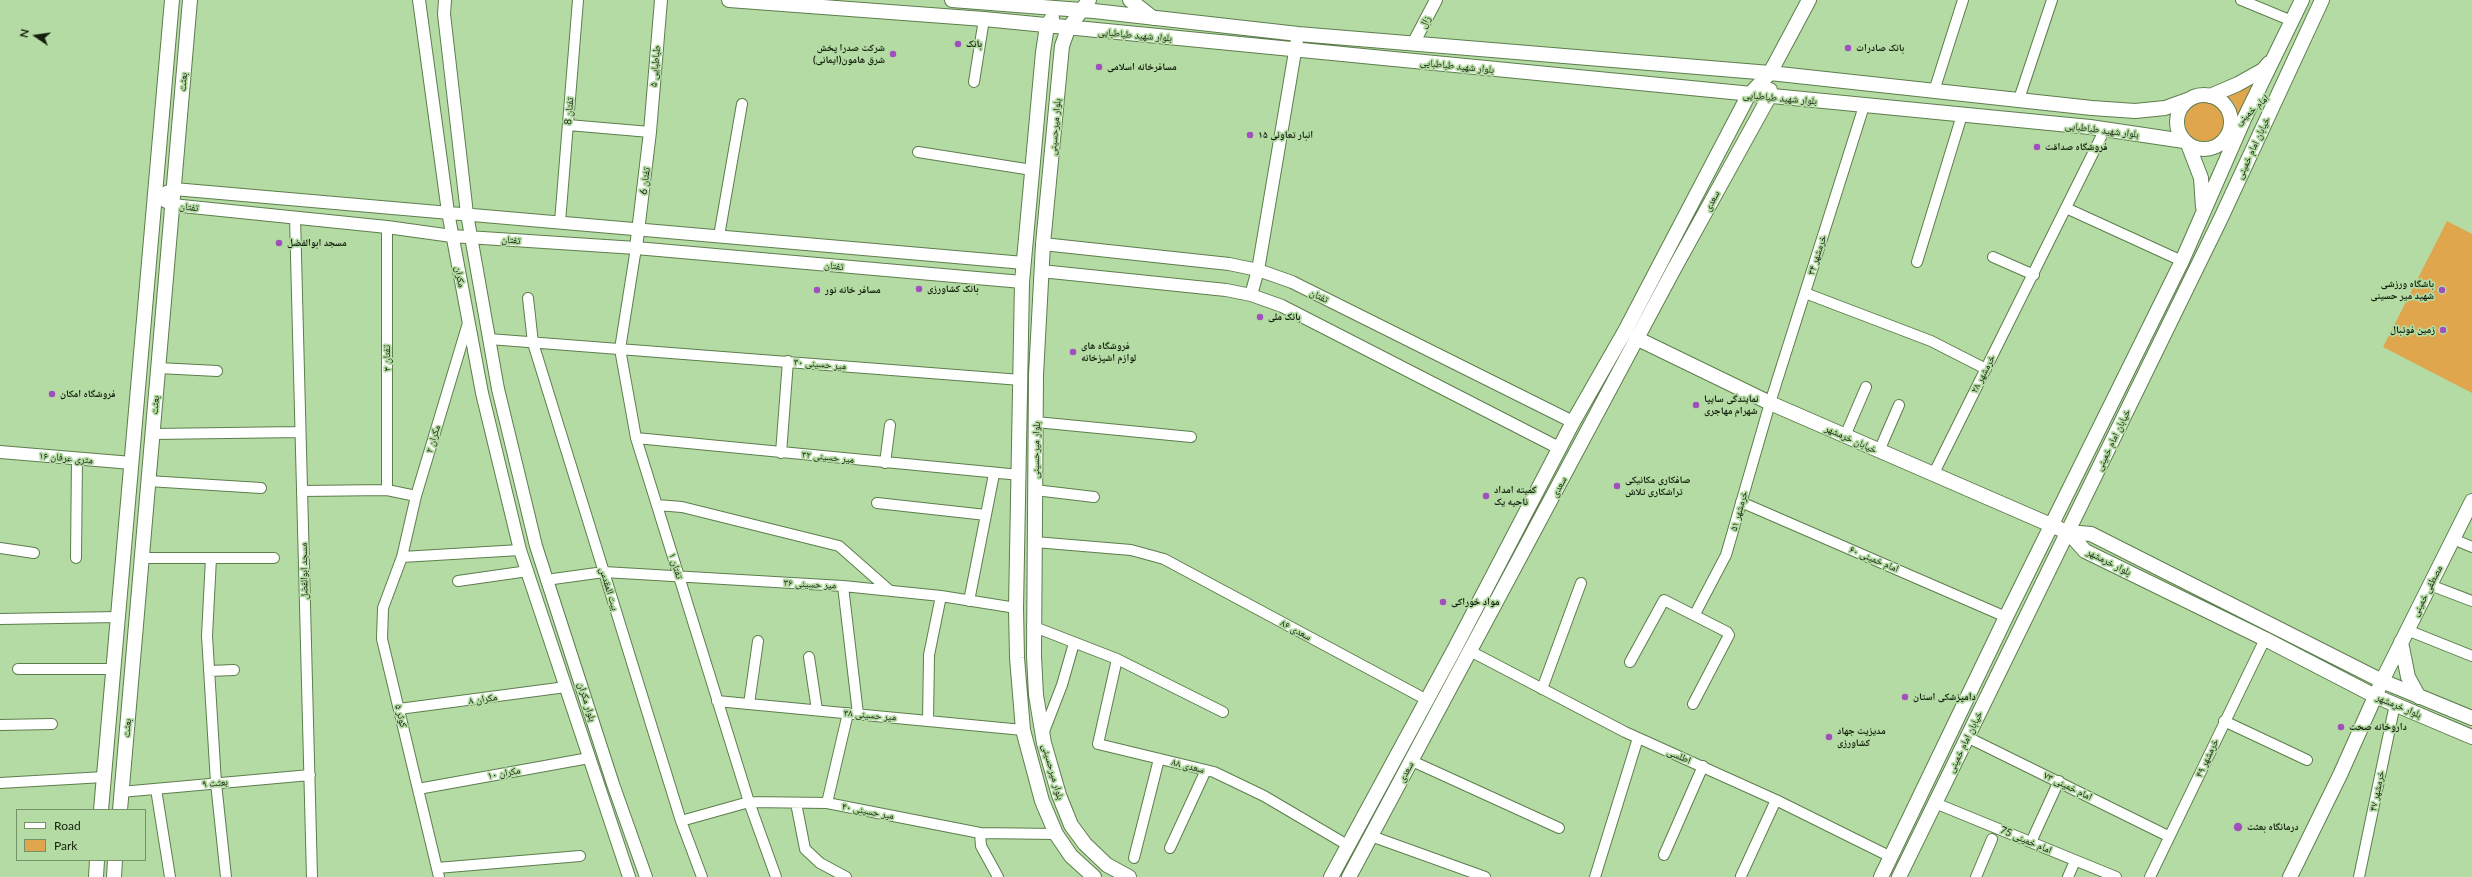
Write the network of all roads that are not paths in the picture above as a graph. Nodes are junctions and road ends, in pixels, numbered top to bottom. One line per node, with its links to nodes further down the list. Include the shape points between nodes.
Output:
1 (172, 0): 52 (main road, بعثت)
2 (190, 0): 51 (main road, بعثت)
3 (419, 0): 55 (street, مکران)
4 (445, 0): 56 (street, مکران, via 444,14)
5 (578, 0): 41 (street, تفتان 8)
6 (661, 0): 43 (street, طباطبایی ۵)
7 (729, 0): 19 (main road, بلوار شهید طباطبایی)
8 (952, 0): 17 (main road, بلوار شهید طباطبایی)
9 (1130, 0): 20 (main road)
10 (1436, 0): 25 (street, زال)
11 (1809, 0): 28 (main road)
12 (1963, 0): 31 (street)
13 (2052, 0): 35 (street)
14 (2241, 0): 21 (street)
15 (2302, 0): 21 (main road, خیابان امام خمینی)
16 (2322, 0): 29 (main road, خیابان امام خمینی)
17 (1061, 4): 18 (main road, بلوار شهید طباطبایی); 22 (main road, بلوار میرحسینی)
18 (1085, 5): 20 (main road, بلوار شهید طباطبایی); 23 (main road, بلوار میرحسینی)
19 (984, 19): 22 (main road, بلوار شهید طباطبایی); 30 (street)
20 (1153, 19): 24 (main road, بلوار شهید طباطبایی)
21 (2292, 21): 27 (main road, خیابان امام خمینی)
22 (1047, 26): 23 (main road, بلوار شهید طباطبایی); 45 (main road, بلوار میرحسینی)
23 (1068, 29): 26 (main road, بلوار شهید طباطبایی); 46 (main road, بلوار میرحسینی, via 1062,46)
24 (1298, 34): 25 (main road, بلوار شهید طباطبایی); 26 (street)
25 (1413, 44): 28 (main road, بلوار شهید طباطبایی)
26 (1295, 50): 32 (main road, بلوار شهید طباطبایی); 71 (street)
27 (2275, 57): 33 (main road, via 2262,70); 40 (main road, خیابان امام خمینی)
28 (1770, 73): 31 (main road, بلوار شهید طباطبایی); 32 (main road, سعدی); 34 (main road)
29 (2287, 74): 40 (main road, امام خمینی, via 2266,100); 50 (main road, خیابان امام خمینی)
30 (974, 82)
31 (1934, 91): 35 (main road, بلوار شهید طباطبایی)
32 (1748, 96): 34 (main road, بلوار شهید طباطبایی); 92 (main road, سعدی, via 1629,324)
33 (2210, 96): 36 (main road); 44 (main road, via 2225,104 2232,119)
34 (1769, 97): 38 (main road, بلوار شهید طباطبایی); 79 (main road, سعدی)
35 (2019, 99): 36 (main road, بلوار شهید طباطبایی, via 2135,111 2165,108)
36 (2190, 99): 47 (main road, via 2183,105 2177,124 2179,133)
37 (742, 104): 63 (street)
38 (1864, 106): 39 (main road, بلوار شهید طباطبایی); 75 (street, خرمشهر ۳۴)
39 (1962, 115): 42 (main road, بلوار شهید طباطبایی); 69 (street)
40 (2245, 117): 44 (main road, امام خمینی); 44 (main road, خیابان امام خمینی)
41 (568, 125): 43 (street); 59 (street, تفتان 8)
42 (2105, 129): 47 (main road, بلوار شهید طباطبایی); 54 (street, خرمشهر ۲۸)
43 (650, 132): 61 (street, تفتان 6)
44 (2230, 138): 47 (main road, via 2213,148 2200,149); 50 (main road); 57 (main road, خیابان امام خمینی)
45 (1035, 141): 46 (main road); 49 (main road, بلوار میرحسینی)
46 (1053, 142): 65 (main road, بلوار میرحسینی)
47 (2186, 143): 57 (main road, via 2202,178)
48 (918, 152): 49 (street)
49 (1032, 170): 70 (main road, بلوار میرحسینی)
50 (2242, 174): 123 (main road, خیابان امام خمینی)
51 (174, 189): 52 (street, تفتان); 53 (main road, بعثت); 55 (street, تفتان)
52 (155, 196): 53 (street, تفتان); 104 (main road, بعثت)
53 (172, 205): 58 (street, تفتان); 84 (main road, بعثت)
54 (2066, 208): 68 (street); 73 (street, خرمشهر ۲۸)
55 (448, 212): 56 (street, تفتان); 62 (street, مکران)
56 (467, 214): 59 (street, تفتان); 64 (street, مکران)
57 (2202, 214): 68 (main road, خیابان امام خمینی)
58 (295, 217): 60 (street, تفتان); 94 (street, مسجد ابوالفضل)
59 (560, 222): 61 (street, تفتان)
60 (387, 226): 62 (street, تفتان); 111 (street, تفتان ۳)
61 (639, 230): 63 (street, تفتان); 66 (street, تفتان 6)
62 (452, 236): 64 (street, تفتان); 78 (street, مکران)
63 (718, 236): 70 (street, تفتان)
64 (471, 237): 66 (street, تفتان); 80 (street, مکران)
65 (1043, 244): 71 (street, تفتان, via 1229,264); 72 (main road, بلوار میرحسینی)
66 (636, 248): 74 (street, تفتان); 82 (street, تفتان ۱)
67 (1993, 257): 73 (street)
68 (2182, 261): 122 (main road, خیابان امام خمینی)
69 (1917, 262)
70 (1024, 263): 74 (main road, بلوار میرحسینی)
71 (1258, 270): 76 (street); 92 (street, تفتان, via 1292,282)
72 (1041, 271): 76 (street, via 1226,290); 91 (main road, بلوار میرحسینی)
73 (2034, 274): 85 (street, خرمشهر ۲۸)
74 (1022, 282): 87 (main road, بلوار میرحسینی)
75 (1805, 293): 85 (street, via 1931,341); 89 (street, خرمشهر ۳۴)
76 (1251, 295): 99 (street, via 1282,306)
77 (528, 298): 81 (street, بیت المقدس)
78 (468, 322): 114 (street, مکران ۲); 128 (street, مکران, via 482,393)
79 (1638, 339): 89 (main road, خیابان خرمشهر); 159 (main road, سعدی)
80 (489, 340): 81 (street, میر حسینی ۳۰); 121 (street, مکران)
81 (533, 343): 82 (street, میر حسینی ۳۰); 136 (street, بیت المقدس)
82 (620, 349): 83 (street, میر حسینی ۳۰); 98 (street, تفتان ۱)
83 (788, 361): 87 (street, میر حسینی ۳۰); 102 (street)
84 (158, 368): 86 (street); 95 (main road, بعثت)
85 (1986, 369): 107 (street, خرمشهر ۲۸)
86 (218, 371)
87 (1021, 380): 108 (main road, بلوار میرحسینی)
88 (1866, 387): 96 (street)
89 (1770, 403): 96 (main road, خیابان خرمشهر); 117 (street, خرمشهر ۵۱)
90 (1899, 405): 100 (street)
91 (1036, 422): 97 (street); 112 (main road, بلوار میرحسینی)
92 (1573, 422): 99 (main road, سعدی)
93 (890, 425): 105 (street)
94 (300, 432): 95 (street); 113 (street, مسجد ابوالفضل)
95 (152, 434): 109 (main road, بعثت)
96 (1845, 436): 100 (main road, خیابان خرمشهر)
97 (1191, 437)
98 (636, 438): 102 (street, میر حسینی ۳۲); 119 (street, تفتان ۱)
99 (1559, 448): 173 (main road, سعدی)
100 (1879, 451): 107 (main road, خیابان خرمشهر)
101 (0, 452): 103 (street, ۱۶ متری عرفان)
102 (781, 452): 105 (street, میر حسینی ۳۲)
103 (78, 458): 104 (street, ۱۶ متری عرفان); 131 (street)
104 (132, 463): 149 (main road, بعثت)
105 (886, 463): 106 (street, میر حسینی ۳۲)
106 (994, 474): 108 (street, میر حسینی ۳۲); 120 (street)
107 (1933, 474): 122 (main road, خیابان خرمشهر)
108 (1020, 475): 147 (main road, بلوار میرحسینی)
109 (148, 481): 110 (street); 132 (main road, بعثت)
110 (261, 488)
111 (387, 490): 113 (street); 114 (street)
112 (1036, 490): 115 (street); 125 (main road, بلوار میرحسینی)
113 (302, 491): 200 (street, مسجد ابوالفضل)
114 (416, 496): 130 (street, مکران ۲)
115 (1094, 497)
116 (2472, 501): 124 (main road, مصطفی خمینی)
117 (1741, 502): 148 (street, خرمشهر ۵۱, via 1726,555); 150 (street, امام خمینی ۶۰)
118 (877, 503): 120 (street)
119 (657, 505): 137 (street, تفتان ۱); 143 (street, via 682,507 839,546)
120 (986, 515): 145 (street)
121 (530, 526): 138 (street, بلوار مکران)
122 (2051, 526): 123 (main road, خیابان خرمشهر); 150 (main road, خیابان امام خمینی)
123 (2068, 532): 154 (main road, بلوار خرمشهر, via 2085,551); 168 (main road, بلوار خرمشهر, via 2091,534); 191 (main road, خیابان امام خمینی)
124 (2453, 539): 126 (street); 141 (main road, مصطفی خمینی)
125 (1035, 542): 152 (main road, بلوار میرحسینی); 173 (street, سعدی ۸۶, via 1130,550 1164,559)
126 (2472, 547)
127 (0, 548): 129 (street)
128 (520, 550): 130 (street); 135 (street, بلوار مکران)
129 (34, 553)
130 (402, 557): 180 (street, کوثر ۵, via 382,608 382,631)
131 (76, 558)
132 (142, 558): 133 (street); 157 (main road, بعثت)
133 (210, 558): 134 (street); 167 (street, via 207,636)
134 (274, 558)
135 (528, 571): 139 (street); 169 (street, بلوار مکران)
136 (604, 572): 137 (street, میر حسینی ۳۶); 138 (street, میر حسینی ۳۶); 215 (street, بیت المقدس)
137 (679, 576): 142 (street, میر حسینی ۳۶); 174 (street, تفتان ۱)
138 (546, 580): 175 (street, بلوار مکران)
139 (458, 581)
140 (1581, 583): 170 (street)
141 (2430, 584): 146 (street); 153 (main road, مصطفی خمینی)
142 (843, 586): 143 (street, میر حسینی ۳۶); 183 (street)
143 (889, 590): 144 (street, میر حسینی ۳۶)
144 (941, 596): 145 (street, میر حسینی ۳۶); 185 (street, via 930,654)
145 (969, 600): 147 (street, میر حسینی ۳۶)
146 (2472, 601)
147 (1016, 608): 189 (main road, بلوار میرحسینی, via 1019,694)
148 (1696, 614): 163 (street, via 1664,600); 177 (street, via 1729,635)
149 (118, 617): 151 (street); 156 (main road, بعثت)
150 (2006, 617): 227 (main road, خیابان امام خمینی)
151 (0, 619)
152 (1032, 626): 158 (street); 190 (main road, بلوار میرحسینی, via 1036,694)
153 (2404, 636): 160 (street); 168 (main road, مصطفی خمینی); 172 (main road, via 2408,677)
154 (2265, 639): 171 (main road, بلوار خرمشهر); 186 (street, خرمشهر ۴۹)
155 (758, 640): 176 (street)
156 (116, 642): 157 (main road); 165 (main road, بعثت)
157 (134, 642): 207 (main road, بعثت)
158 (1074, 643): 162 (street); 190 (street, via 1062,685)
159 (1470, 651): 170 (street, اطلسی); 197 (main road, سعدی)
160 (2472, 656)
161 (809, 657): 181 (street)
162 (1117, 659): 182 (street); 195 (street, سعدی ۸۸, via 1098,744)
163 (1630, 662)
164 (18, 669): 165 (street)
165 (114, 669): 201 (main road, بعثت)
166 (234, 670): 167 (street)
167 (209, 671): 204 (street)
168 (2382, 681): 171 (main road, مصطفی خمینی); 172 (main road, بلوار خرمشهر)
169 (566, 687): 179 (street, بلوار مکران); 180 (street, مکران ۸)
170 (1542, 689): 193 (street, اطلسی)
171 (2375, 696): 178 (main road, بلوار خرمشهر); 258 (main road, via 2340,776)
172 (2419, 697): 184 (main road, بلوار خرمشهر)
173 (1427, 700): 223 (main road, سعدی)
174 (717, 701): 176 (street, میر حسینی ۳۸); 209 (street, تفتان ۱)
175 (588, 704): 179 (street); 241 (street, بلوار مکران)
176 (749, 704): 181 (street, میر حسینی ۳۸)
177 (1693, 704)
178 (2396, 704): 192 (main road, بلوار خرمشهر); 259 (street, خرمشهر ۴۷)
179 (573, 708): 194 (street, بلوار مکران)
180 (399, 709): 206 (street, کوثر ۵)
181 (817, 710): 183 (street, میر حسینی ۳۸)
182 (1223, 712)
183 (853, 714): 185 (street, میر حسینی ۳۸); 211 (street)
184 (2472, 718)
185 (928, 721): 189 (street, میر حسینی ۳۸)
186 (2224, 721): 196 (street); 220 (street, خرمشهر ۴۹)
187 (52, 724): 188 (street)
188 (0, 725)
189 (1024, 730): 218 (main road, بلوار میرحسینی, via 1042,801)
190 (1043, 734): 247 (main road, بلوار میرحسینی, via 1059,795 1071,825 1085,844 1107,865)
191 (1968, 737): 202 (street, امام خمینی ۷۳); 212 (main road, خیابان امام خمینی)
192 (2472, 737)
193 (1638, 738): 198 (street, اطلسی); 251 (street)
194 (589, 758): 206 (street, مکران ۱۰); 240 (street, بلوار مکران)
195 (1159, 759): 199 (street, سعدی ۸۸); 228 (street)
196 (2307, 760)
197 (1412, 761): 216 (street); 219 (main road, سعدی)
198 (1703, 766): 208 (street, اطلسی); 225 (street)
199 (1206, 770): 223 (street, سعدی ۸۸, via 1264,796); 224 (street)
200 (310, 775): 204 (street, بعثت ۹); 239 (street, مسجد ابوالفضل)
201 (104, 777): 203 (street); 213 (main road, بعثت)
202 (2059, 781): 220 (street, امام خمینی ۷۳); 222 (street)
203 (0, 783)
204 (216, 783): 205 (street, بعثت ۹); 238 (street)
205 (156, 789): 207 (street, بعثت ۹); 237 (street)
206 (418, 789): 232 (street, کوثر ۵)
207 (121, 792): 214 (main road, بعثت)
208 (1776, 800): 227 (street, اطلسی); 234 (street)
209 (749, 802): 210 (street, میر حسینی ۴۰); 215 (street, میر حسینی ۴۰); 243 (street, تفتان ۱)
210 (796, 803): 211 (street, میر حسینی ۴۰); 244 (street, via 805,849 820,863)
211 (827, 803): 217 (street, میر حسینی ۴۰)
212 (1935, 803): 222 (street, امام خمینی 75); 253 (main road, خیابان امام خمینی)
213 (102, 809)
214 (120, 809)
215 (681, 821): 242 (street, بیت المقدس)
216 (1559, 828)
217 (980, 833): 218 (street, میر حسینی ۴۰); 245 (street, via 981,846)
218 (1056, 834): 246 (main road, بلوار میرحسینی, via 1072,856)
219 (1371, 836): 233 (street); 249 (main road, سعدی)
220 (2168, 836): 257 (street, خرمشهر ۴۹)
221 (1992, 840): 254 (street)
222 (2032, 842): 229 (street, امام خمینی 75)
223 (1348, 846): 248 (main road, سعدی)
224 (1170, 848)
225 (1664, 855)
226 (580, 856): 232 (street)
227 (1891, 857): 252 (main road, خیابان امام خمینی)
228 (1134, 858)
229 (2075, 860): 255 (street); 256 (street, امام خمینی 75)
230 (97, 861): 235 (main road)
231 (116, 861): 236 (main road)
232 (438, 873)
233 (1466, 874): 250 (street)
234 (1740, 876)
235 (96, 877)
236 (114, 877)
237 (170, 877)
238 (226, 877)
239 (312, 877)
240 (629, 877)
241 (646, 877)
242 (702, 877)
243 (776, 877)
244 (846, 877)
245 (998, 877)
246 (1094, 877)
247 (1129, 877)
248 (1331, 877)
249 (1349, 877)
250 (1485, 877)
251 (1595, 877)
252 (1881, 877)
253 (1899, 877)
254 (1976, 877)
255 (2068, 877)
256 (2116, 877)
257 (2150, 877)
258 (2290, 877)
259 (2359, 877)

